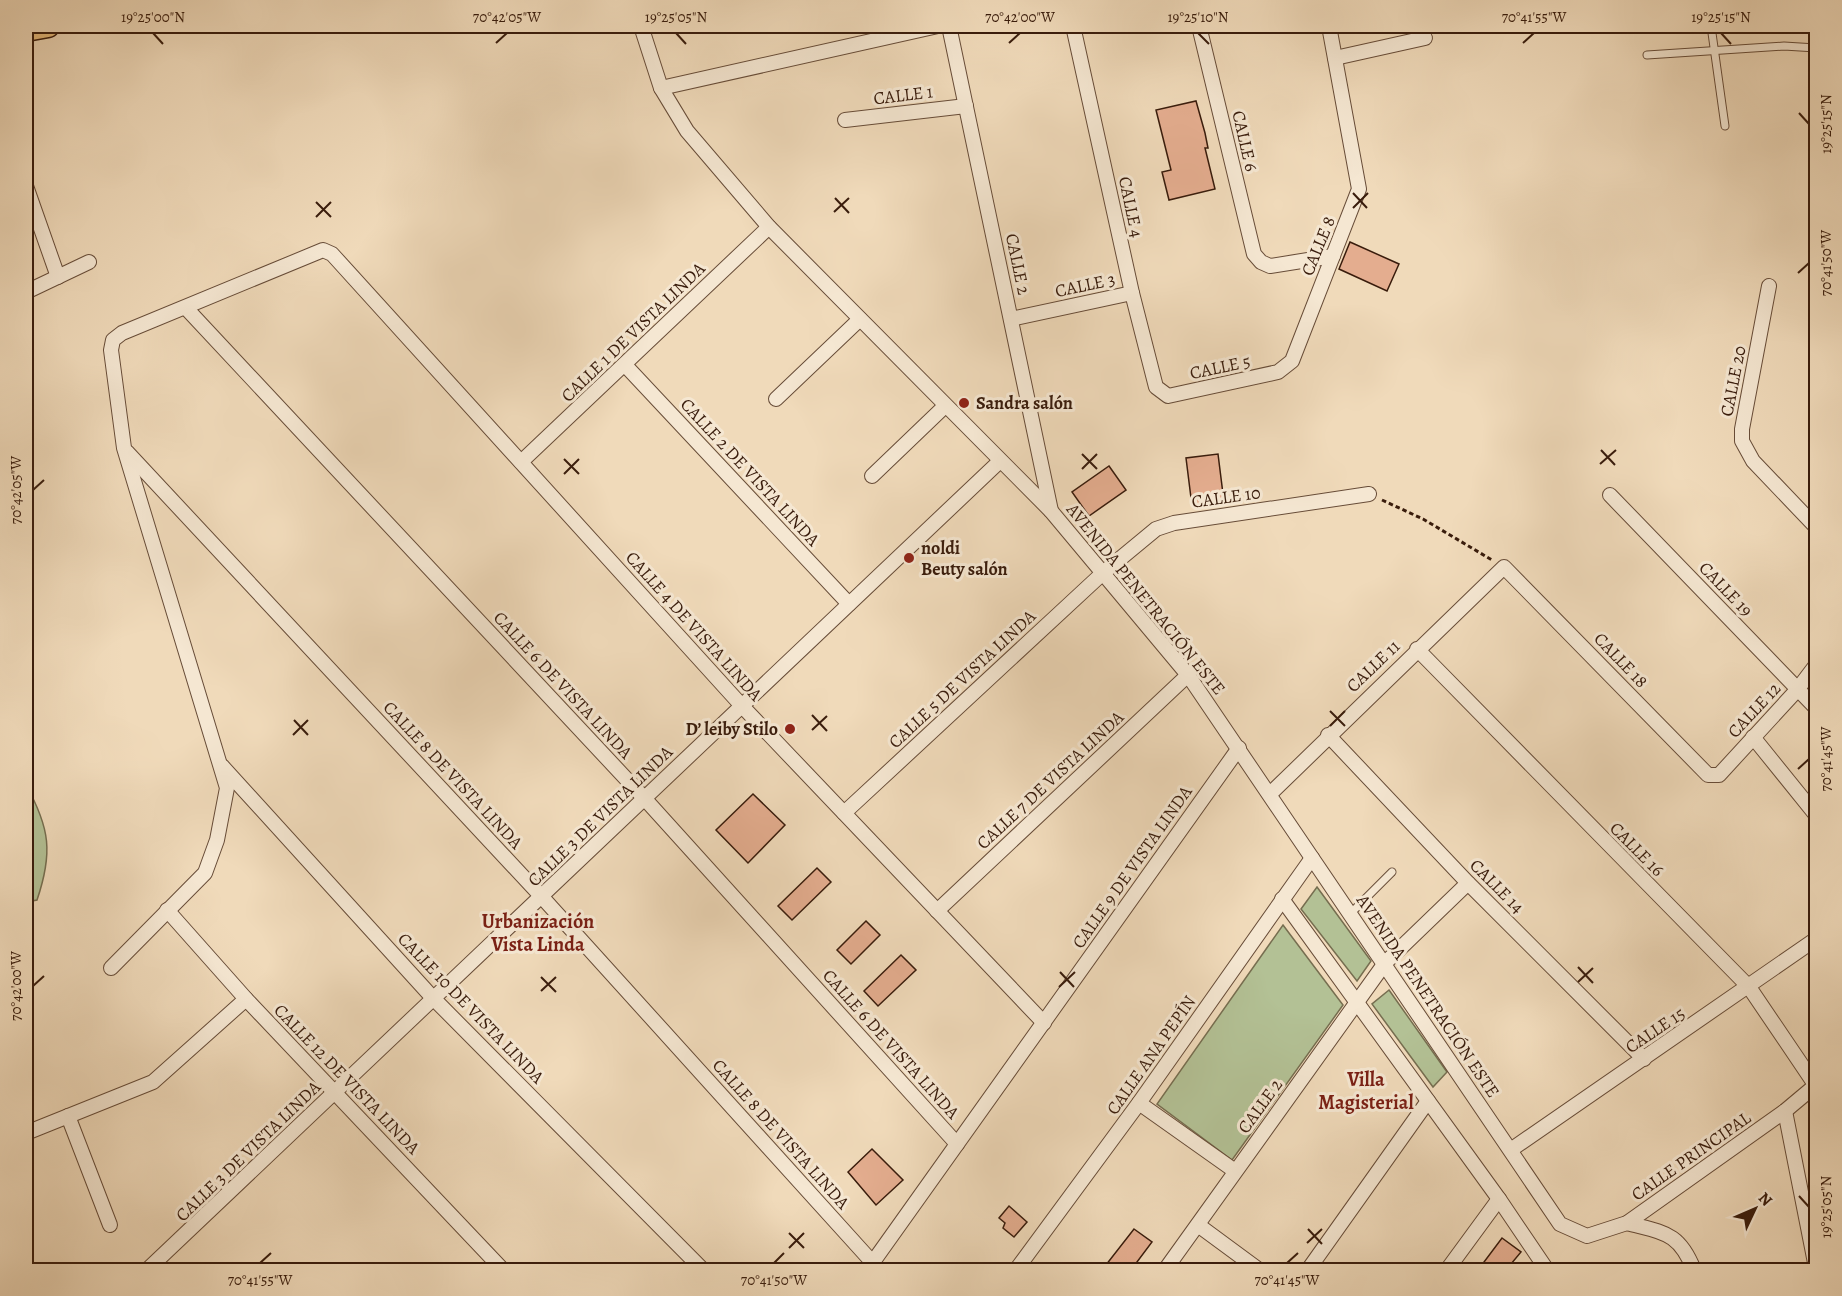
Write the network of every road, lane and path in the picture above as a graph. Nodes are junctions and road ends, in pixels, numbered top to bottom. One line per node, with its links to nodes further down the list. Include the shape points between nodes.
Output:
1 (48, 26): 9 (main road)
2 (641, 26): 15 (street, AVENIDA PENETRACIÓN ESTE)
3 (938, 26): 15 (street)
4 (949, 26): 16 (street, CALLE 2)
5 (1073, 26): 26 (street, CALLE 4)
6 (1199, 26): 21 (street, CALLE 6, via 1254,254 1270,266)
7 (1329, 26): 14 (street, CALLE 8)
8 (1712, 26): 12 (lane)
9 (26, 30)
10 (1425, 38): 14 (street)
11 (1816, 48): 12 (lane)
12 (1715, 50): 13 (lane); 18 (lane)
13 (1647, 55)
14 (1335, 58): 21 (street, CALLE 8, via 1359,189)
15 (661, 88): 20 (street, AVENIDA PENETRACIÓN ESTE, via 687,131)
16 (966, 106): 17 (street, CALLE 1); 29 (street, CALLE 2)
17 (844, 120)
18 (1725, 126)
19 (26, 186): 23 (street)
20 (769, 227): 28 (street, AVENIDA PENETRACIÓN ESTE); 30 (street, CALLE 1 DE VISTA LINDA)
21 (1333, 256): 31 (street, CALLE 8, via 1292,361)
22 (89, 262): 23 (street)
23 (58, 277): 25 (street)
24 (1770, 286): 42 (street, CALLE 20, via 1742,441 1753,461)
25 (26, 292)
26 (1132, 293): 29 (street, CALLE 3); 32 (street, CALLE 4, via 1156,387)
27 (186, 309): 35 (street, via 113,340 111,350); 37 (street, CALLE 4 DE VISTA LINDA, via 323,250 332,254); 58 (street, CALLE 6 DE VISTA LINDA)
28 (860, 319): 33 (street); 34 (street, AVENIDA PENETRACIÓN ESTE)
29 (1011, 319): 41 (street, CALLE 2)
30 (625, 365): 37 (street, CALLE 1 DE VISTA LINDA); 45 (street, CALLE 2 DE VISTA LINDA)
31 (1285, 368): 32 (street, CALLE 5, via 1168,396)
32 (1161, 393)
33 (776, 399)
34 (945, 406): 36 (street, AVENIDA PENETRACIÓN ESTE); 38 (street)
35 (124, 448): 55 (street); 64 (street, CALLE 8 DE VISTA LINDA)
36 (1000, 461): 41 (street, AVENIDA PENETRACIÓN ESTE); 45 (street, CALLE 3 DE VISTA LINDA)
37 (522, 462): 50 (street, CALLE 4 DE VISTA LINDA)
38 (872, 476)
39 (1369, 494): 43 (path, via 1423,519); 44 (street, CALLE 10, via 1165,525)
40 (1610, 495): 49 (street, CALLE 19)
41 (1051, 511): 44 (street, AVENIDA PENETRACIÓN ESTE)
42 (1816, 527)
43 (1504, 567): 46 (street, CALLE 11); 56 (street, CALLE 18, via 1708,775)
44 (1104, 572): 48 (street, AVENIDA PENETRACIÓN ESTE); 59 (street, CALLE 5 DE VISTA LINDA)
45 (849, 604): 50 (street, CALLE 3 DE VISTA LINDA)
46 (1417, 650): 52 (street, CALLE 11); 72 (street, CALLE 16)
47 (1816, 665): 49 (street, CALLE 12)
48 (1188, 675): 54 (street, AVENIDA PENETRACIÓN ESTE); 67 (street, CALLE 7 DE VISTA LINDA)
49 (1797, 690): 51 (street, CALLE 19); 53 (street, CALLE 12)
50 (742, 706): 58 (street, CALLE 3 DE VISTA LINDA); 59 (street, CALLE 4 DE VISTA LINDA)
51 (1816, 708)
52 (1328, 735): 57 (street, CALLE 11); 63 (street, CALLE 14)
53 (1754, 737): 56 (street, CALLE 12); 60 (street)
54 (1239, 748): 57 (street, AVENIDA PENETRACIÓN ESTE); 76 (street, CALLE 9 DE VISTA LINDA)
55 (220, 763): 66 (street, via 227,788 217,840 205,873); 73 (street, CALLE 10 DE VISTA LINDA)
56 (1714, 776)
57 (1270, 794): 61 (street, AVENIDA PENETRACIÓN ESTE)
58 (645, 799): 64 (street, CALLE 3 DE VISTA LINDA); 85 (street, CALLE 6 DE VISTA LINDA)
59 (844, 813): 67 (street, CALLE 4 DE VISTA LINDA)
60 (1816, 815)
61 (1312, 858): 65 (street, CALLE ANA PEPÍN); 68 (street, AVENIDA PENETRACIÓN ESTE)
62 (1392, 872): 68 (lane)
63 (1468, 883): 70 (street, CALLE 2); 77 (street, CALLE 14)
64 (542, 897): 73 (street, CALLE 3 DE VISTA LINDA); 93 (street, CALLE 8 DE VISTA LINDA)
65 (1282, 899): 75 (street); 81 (street, CALLE ANA PEPÍN)
66 (167, 910): 71 (street); 74 (street, CALLE 12 DE VISTA LINDA)
67 (937, 911): 76 (street, CALLE 4 DE VISTA LINDA)
68 (1351, 913): 70 (street, AVENIDA PENETRACIÓN ESTE)
69 (1816, 939): 72 (street, CALLE 15)
70 (1385, 963): 75 (street, CALLE 2); 86 (street, AVENIDA PENETRACIÓN ESTE)
71 (111, 968)
72 (1749, 987): 77 (street, CALLE 15); 78 (street, CALLE 16)
73 (432, 997): 79 (street, CALLE 3 DE VISTA LINDA); 97 (street, CALLE 10 DE VISTA LINDA)
74 (246, 999): 79 (street, CALLE 12 DE VISTA LINDA); 83 (street, via 153,1082)
75 (1356, 1002): 80 (street); 87 (street, CALLE 2)
76 (1044, 1023): 85 (street, CALLE 9 DE VISTA LINDA)
77 (1644, 1059): 86 (street, CALLE 15)
78 (1816, 1086): 82 (street, CALLE PRINCIPAL)
79 (336, 1093): 95 (street, CALLE 3 DE VISTA LINDA); 96 (street, CALLE 12 DE VISTA LINDA)
80 (1428, 1101): 88 (street); 101 (street)
81 (1139, 1103): 87 (street); 98 (street, CALLE ANA PEPÍN)
82 (1785, 1111): 89 (street, CALLE PRINCIPAL); 94 (street)
83 (68, 1116): 84 (street); 90 (street)
84 (26, 1133)
85 (957, 1144): 93 (street, CALLE 9 DE VISTA LINDA)
86 (1512, 1149): 92 (street, AVENIDA PENETRACIÓN ESTE, via 1560,1224)
87 (1235, 1171): 91 (street, CALLE 2)
88 (1499, 1199): 102 (street); 103 (street)
89 (1627, 1223): 92 (street, CALLE PRINCIPAL, via 1587,1236); 104 (street, via 1676,1239 1684,1246)
90 (110, 1225)
91 (1198, 1225): 99 (street, CALLE 2); 100 (street)
92 (1578, 1235)
93 (870, 1267)
94 (1816, 1268)
95 (147, 1270)
96 (503, 1270)
97 (703, 1270)
98 (1017, 1270)
99 (1165, 1270)
100 (1259, 1270)
101 (1308, 1270)
102 (1448, 1270)
103 (1546, 1270)
104 (1694, 1270)

